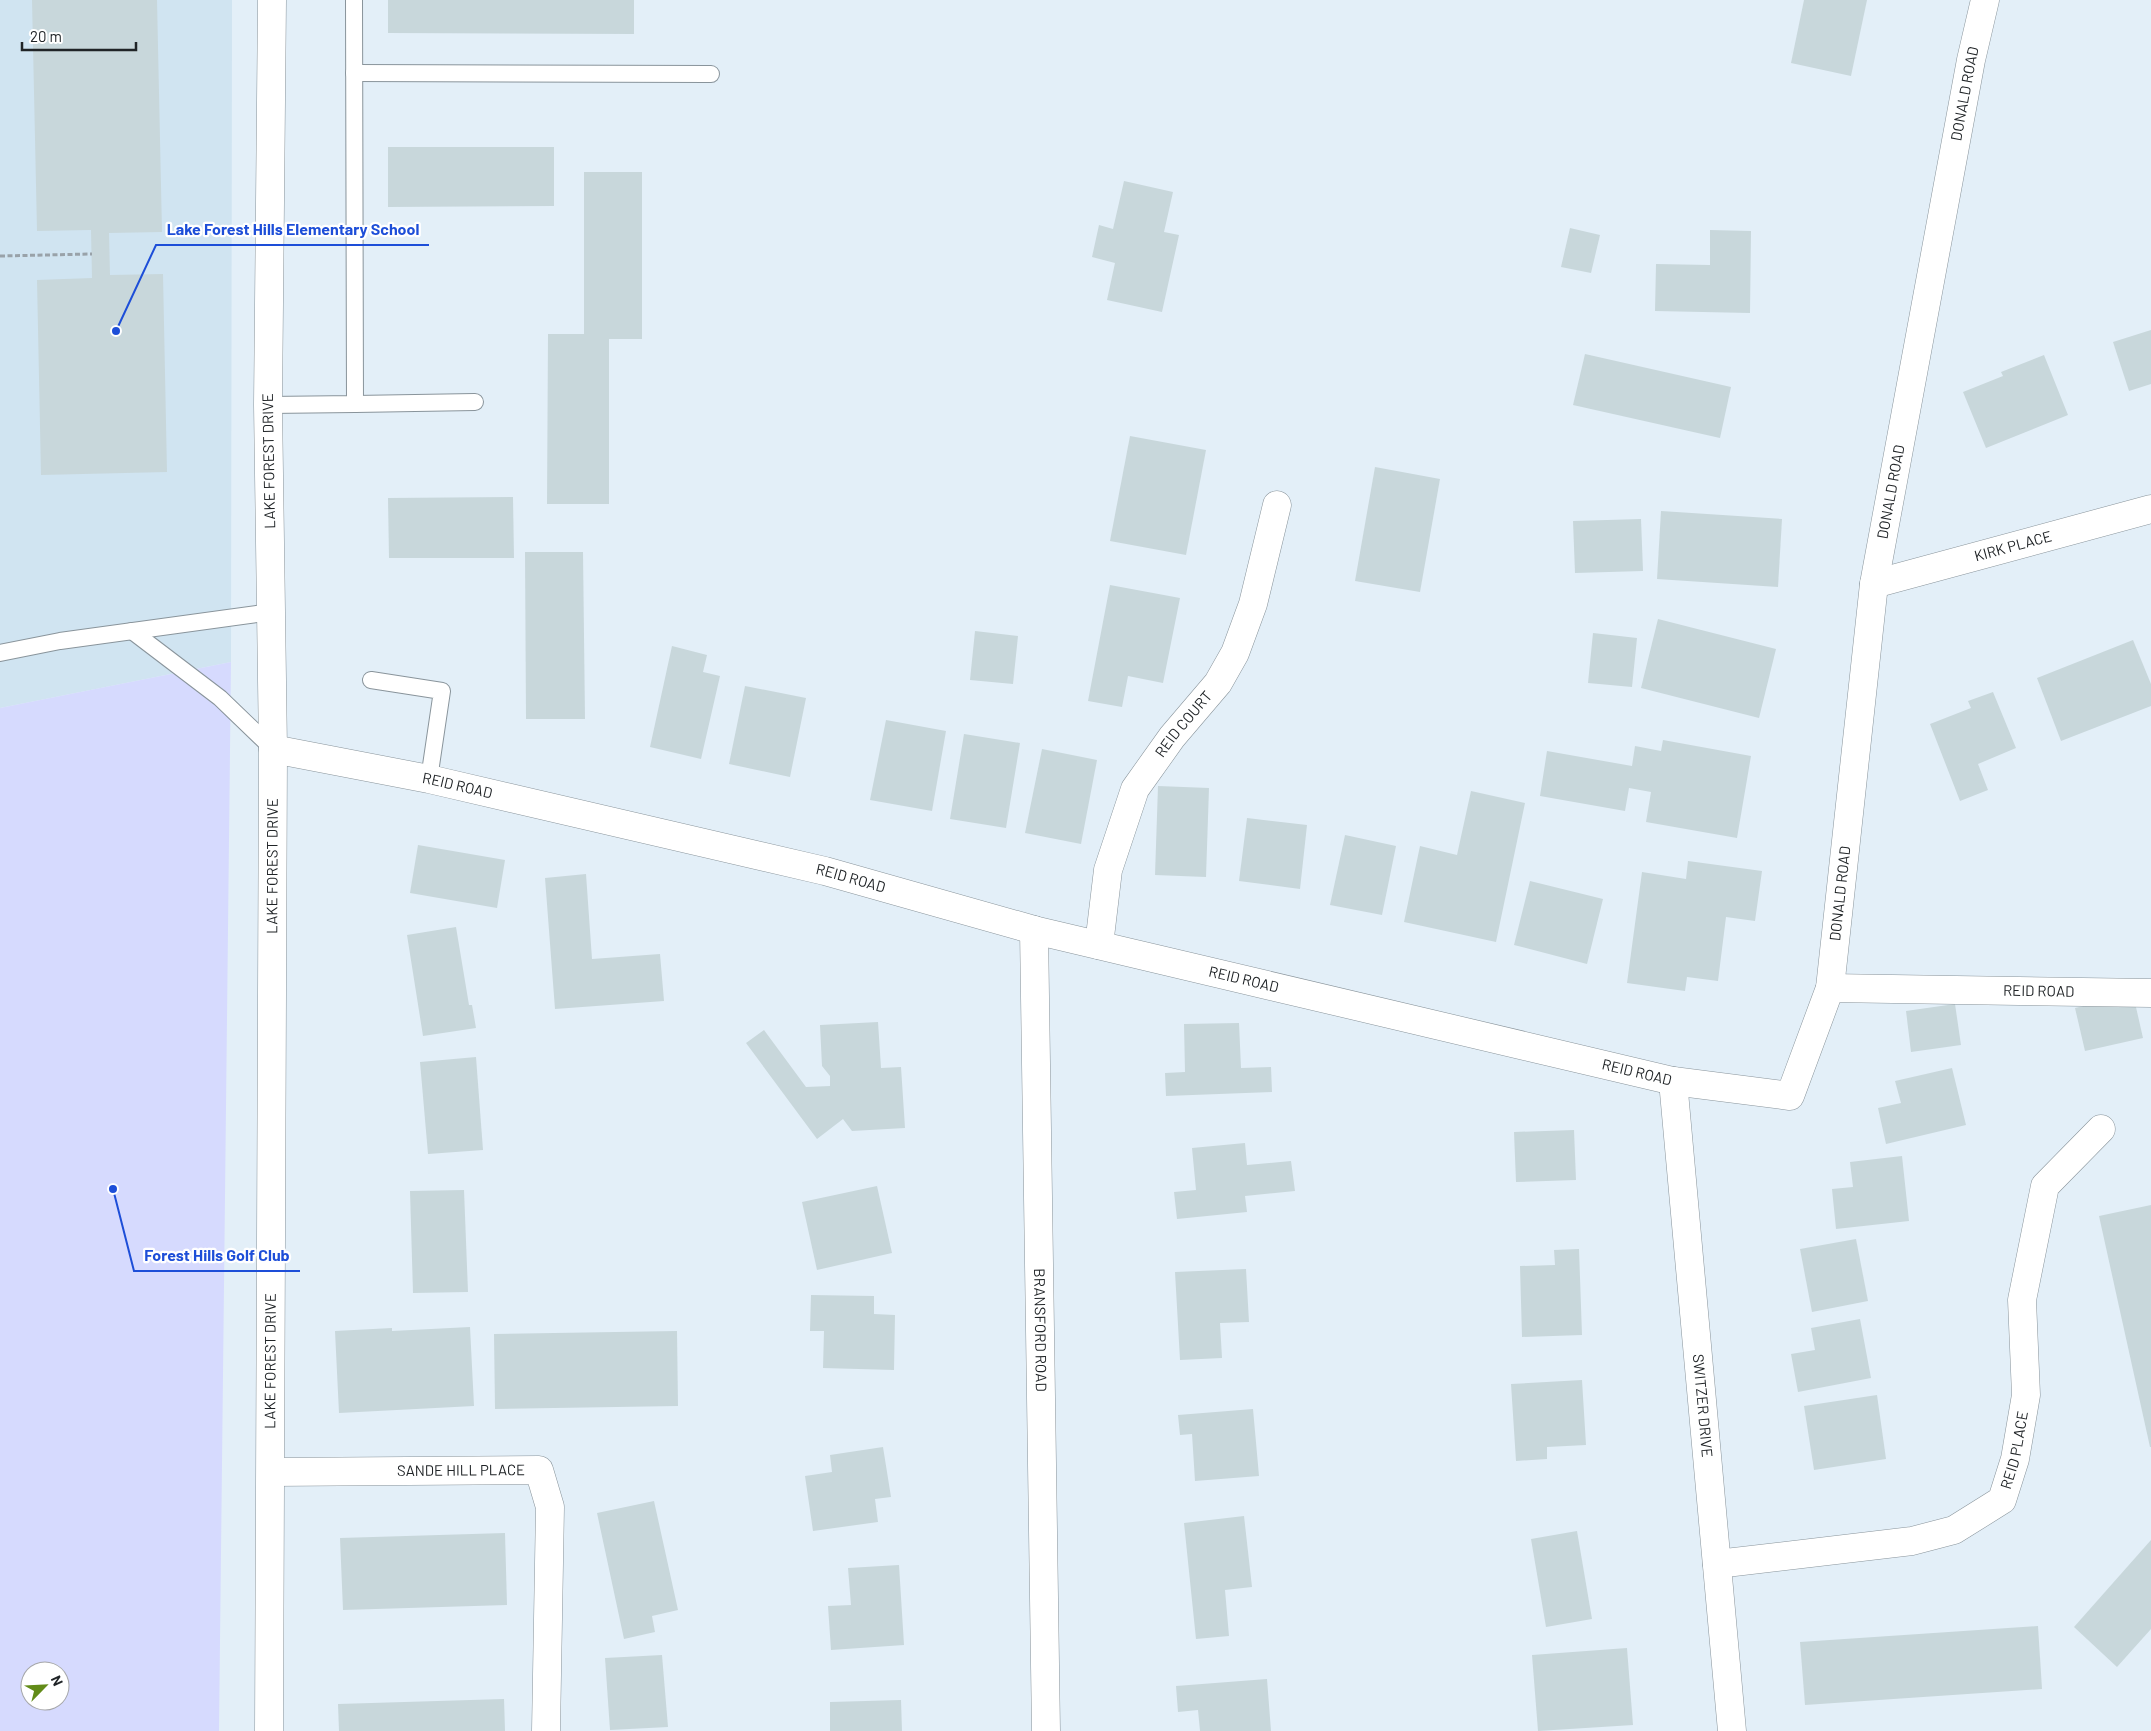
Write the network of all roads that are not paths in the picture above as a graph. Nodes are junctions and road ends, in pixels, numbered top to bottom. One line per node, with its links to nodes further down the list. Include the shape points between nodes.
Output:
1 (272, 0): 8 (street, LAKE FOREST DRIVE)
2 (354, 0): 4 (lane)
3 (1985, 0): 11 (street, DONALD ROAD, via 1971,60)
4 (354, 73): 5 (lane); 7 (lane)
5 (711, 74)
6 (475, 402): 7 (lane)
7 (355, 404): 8 (lane)
8 (268, 405): 12 (street, LAKE FOREST DRIVE)
9 (1277, 505): 19 (street, REID COURT, via 1253,604 1235,653 1218,683 1172,737 1135,789 1108,870)
10 (2151, 509): 11 (street, KIRK PLACE)
11 (1874, 584): 20 (street, DONALD ROAD)
12 (271, 612): 13 (lane); 16 (street, LAKE FOREST DRIVE)
13 (132, 632): 14 (lane); 16 (lane, via 220,698)
14 (0, 653)
15 (371, 680): 17 (lane, via 442,692)
16 (273, 750): 17 (street, REID ROAD); 24 (street, LAKE FOREST DRIVE)
17 (429, 779): 18 (street, REID ROAD, via 825,871)
18 (1034, 930): 19 (street, REID ROAD); 28 (street, BRANSFORD ROAD)
19 (1100, 945): 22 (street, REID ROAD)
20 (1830, 988): 21 (street, REID ROAD); 22 (street, REID ROAD, via 1790,1096)
21 (2151, 993)
22 (1673, 1080): 25 (street, SWITZER DRIVE)
23 (2101, 1129): 25 (street, REID PLACE, via 2045,1186 2022,1300 2026,1395 2015,1459 2002,1500 1954,1530 1912,1541)
24 (271, 1472): 26 (street, LAKE FOREST DRIVE); 27 (street, SANDE HILL PLACE, via 539,1470 550,1507)
25 (1717, 1564): 29 (street, SWITZER DRIVE)
26 (269, 1731)
27 (546, 1731)
28 (1046, 1731)
29 (1732, 1731)

